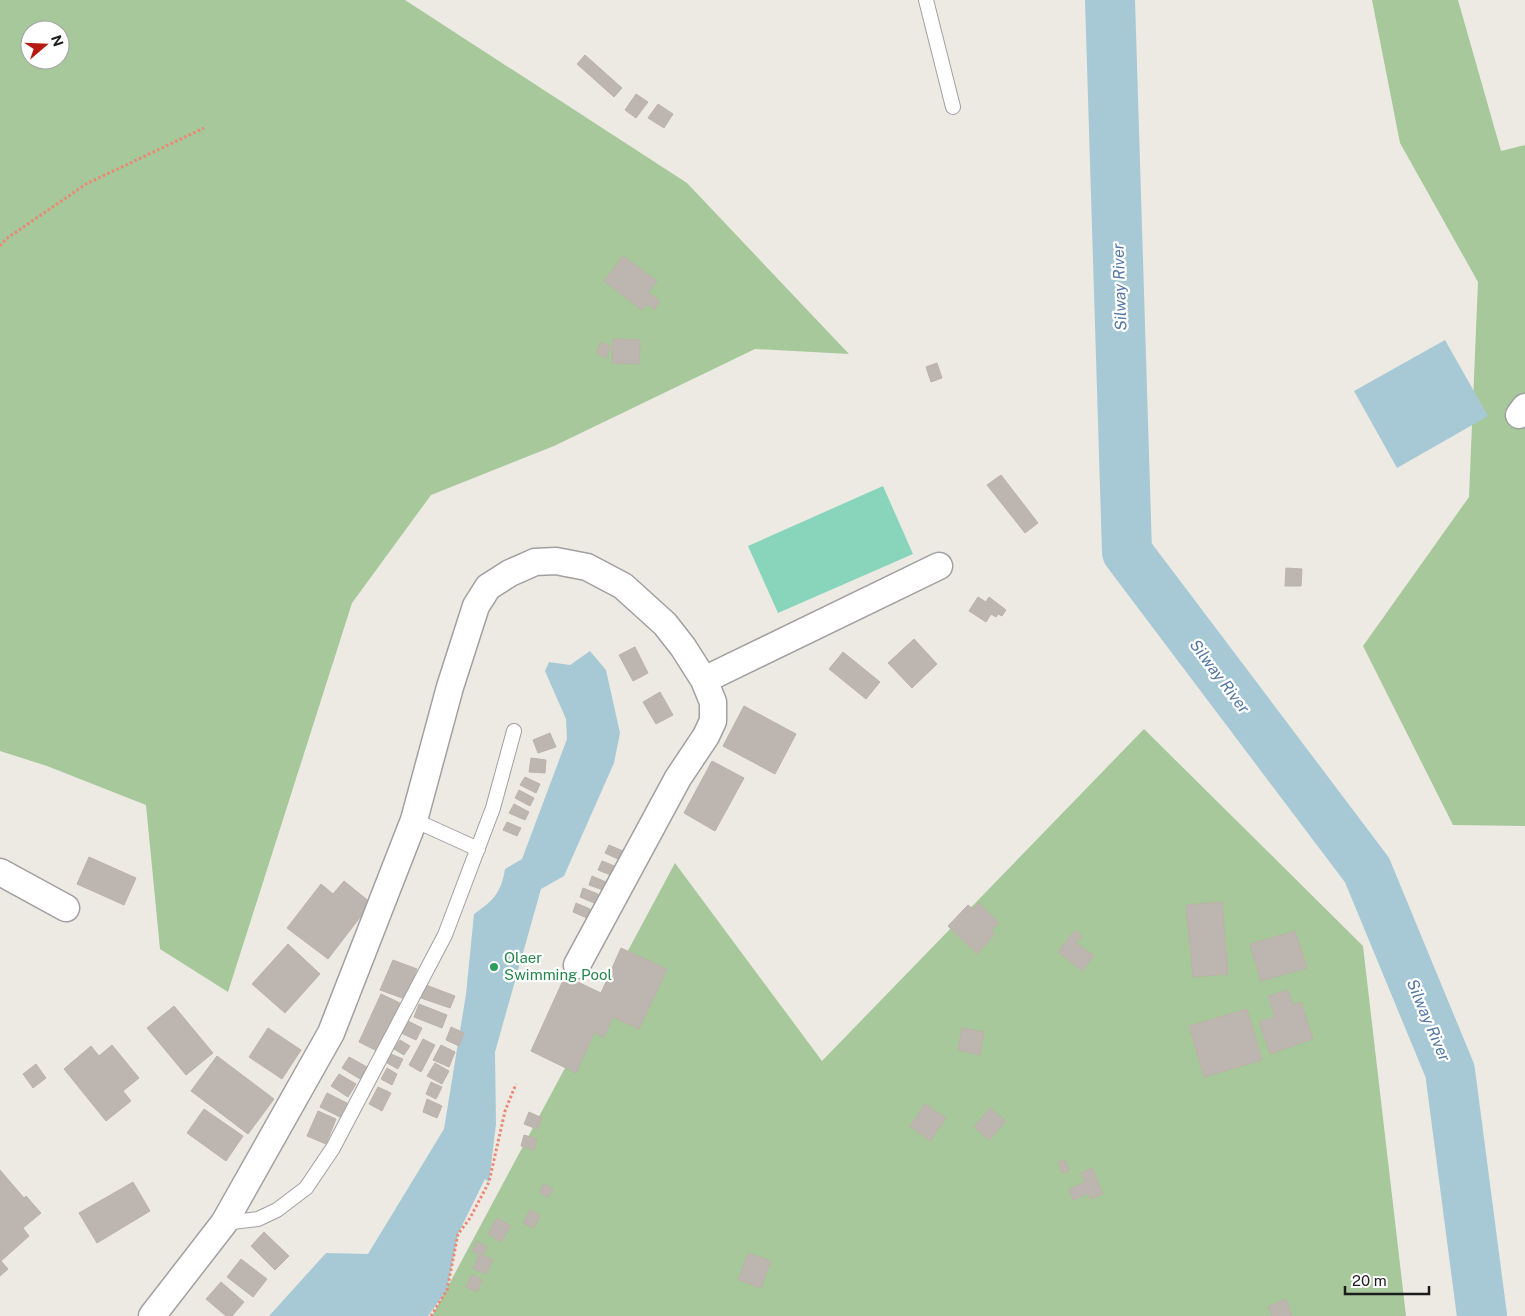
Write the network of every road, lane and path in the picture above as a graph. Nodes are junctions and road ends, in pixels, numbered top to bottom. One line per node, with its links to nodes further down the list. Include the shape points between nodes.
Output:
1 (926, 0): 2 (lane)
2 (953, 107)
3 (204, 128): 4 (path, via 86,184)
4 (0, 246)
5 (938, 566): 6 (street)
6 (704, 680): 8 (street, via 665,624 623,586 587,567 556,560 535,562 510,573 488,587 476,606); 12 (street, via 713,702 713,721 678,778)
7 (514, 731): 9 (lane)
8 (414, 820): 9 (lane); 14 (street, via 331,1033)
9 (478, 849): 14 (lane, via 445,935 333,1148 306,1188 278,1210 258,1219)
10 (0, 872): 11 (street)
11 (66, 908)
12 (578, 965)
13 (516, 1084): 16 (path, via 505,1111 489,1182 458,1234 447,1290)
14 (224, 1223): 15 (street)
15 (152, 1316)
16 (432, 1316)

